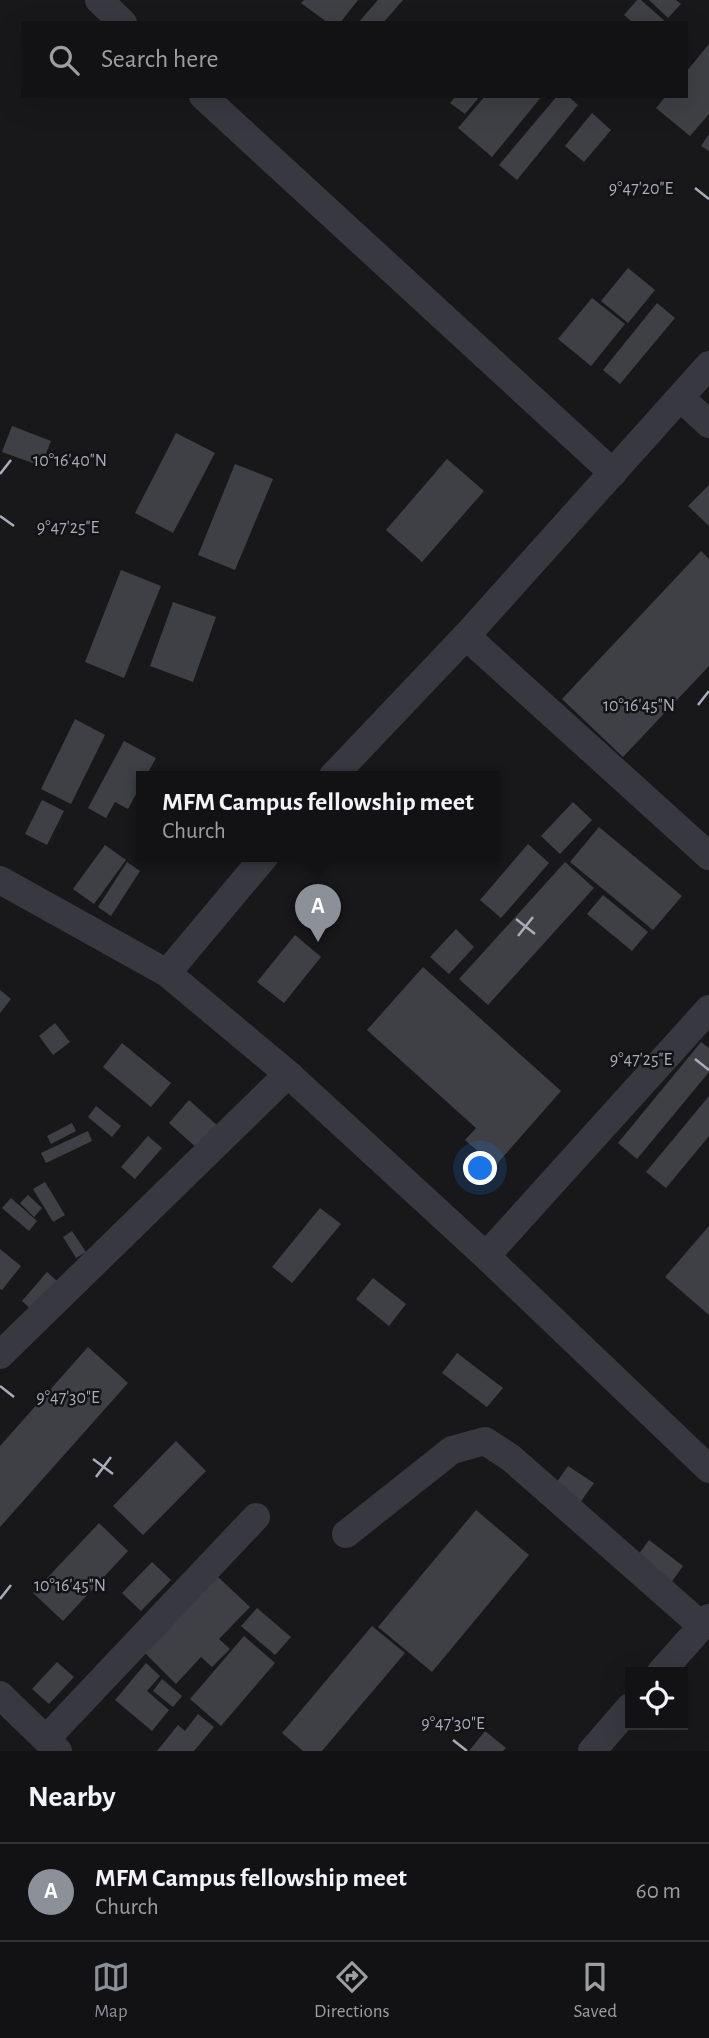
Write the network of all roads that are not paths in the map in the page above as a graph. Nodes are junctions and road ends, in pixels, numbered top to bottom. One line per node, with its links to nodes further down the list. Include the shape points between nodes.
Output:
1 (99, 0): 2 (street)
2 (121, 21)
3 (205, 98): 7 (street)
4 (709, 365): 5 (street)
5 (681, 398): 6 (street); 7 (street)
6 (709, 424)
7 (613, 473): 8 (street)
8 (466, 636): 9 (street); 10 (street)
9 (338, 771)
10 (709, 856)
11 (260, 862): 13 (street)
12 (2, 885): 13 (street)
13 (167, 973): 15 (street)
14 (709, 1009): 16 (street)
15 (288, 1074): 16 (street); 17 (street)
16 (486, 1256): 18 (street)
17 (0, 1355)
18 (709, 1469)
19 (256, 1517): 25 (street)
20 (346, 1534): 21 (street, via 452,1450 485,1441)
21 (705, 1622): 22 (street)
22 (665, 1667)
23 (3, 1704): 25 (street)
24 (625, 1713): 26 (street)
25 (52, 1745)
26 (592, 1751)

